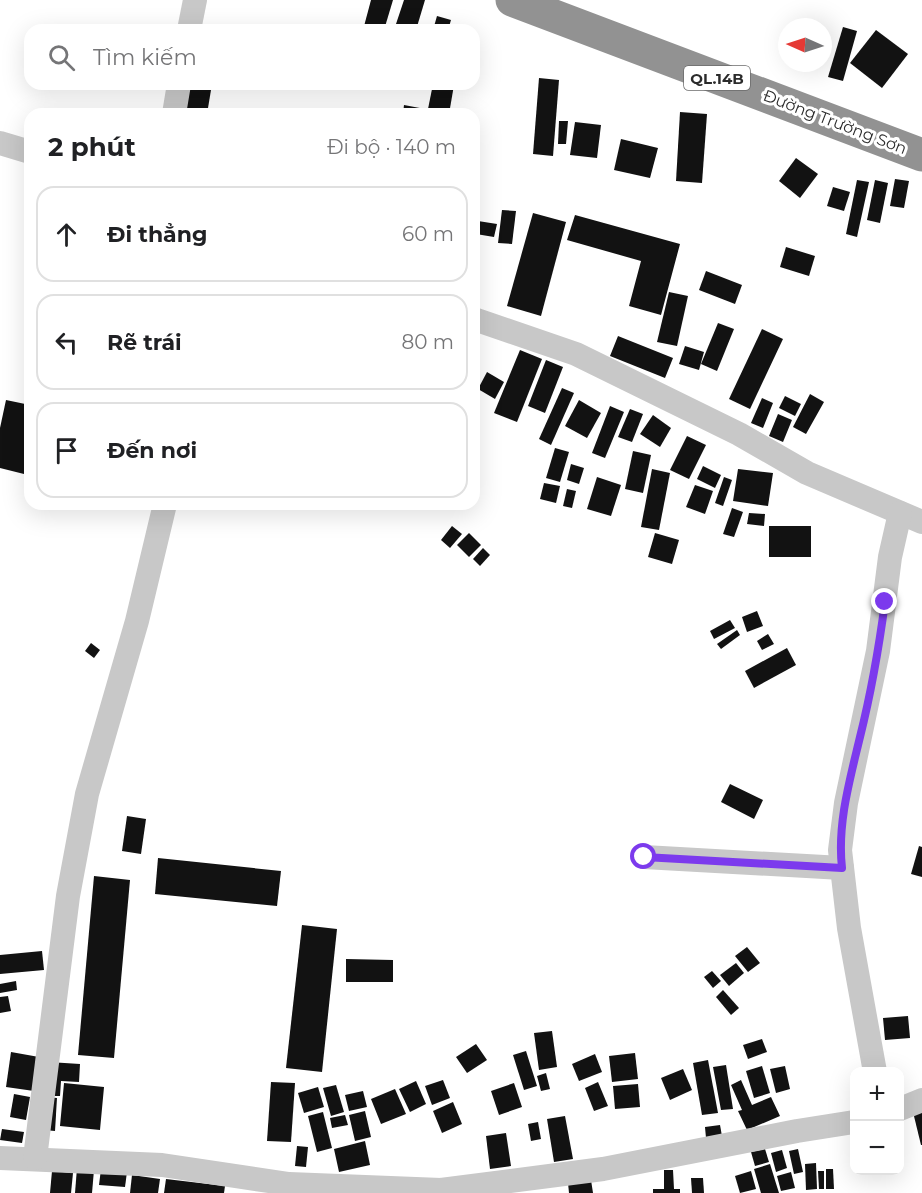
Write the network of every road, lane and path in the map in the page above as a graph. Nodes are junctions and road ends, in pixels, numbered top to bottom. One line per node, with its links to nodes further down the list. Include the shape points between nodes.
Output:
1 (195, 0): 3 (street)
2 (514, 0): 8 (highway, Đường Trường Sơn / QL.14B)
3 (190, 24)
4 (178, 90): 5 (street)
5 (175, 108)
6 (0, 143): 7 (street)
7 (24, 150)
8 (922, 155)
9 (480, 321): 11 (street, via 576,354 739,434 807,473)
10 (164, 510): 20 (street, via 137,621 87,794 68,896)
11 (900, 513): 12 (street); 14 (street, via 878,651 846,803 840,850)
12 (922, 522)
13 (644, 857): 14 (street)
14 (842, 868): 15 (street)
15 (874, 1067)
16 (922, 1100): 17 (street)
17 (904, 1107)
18 (850, 1123): 20 (street, via 603,1170 441,1190 289,1184 162,1165)
19 (0, 1158): 20 (street)
20 (35, 1158)

